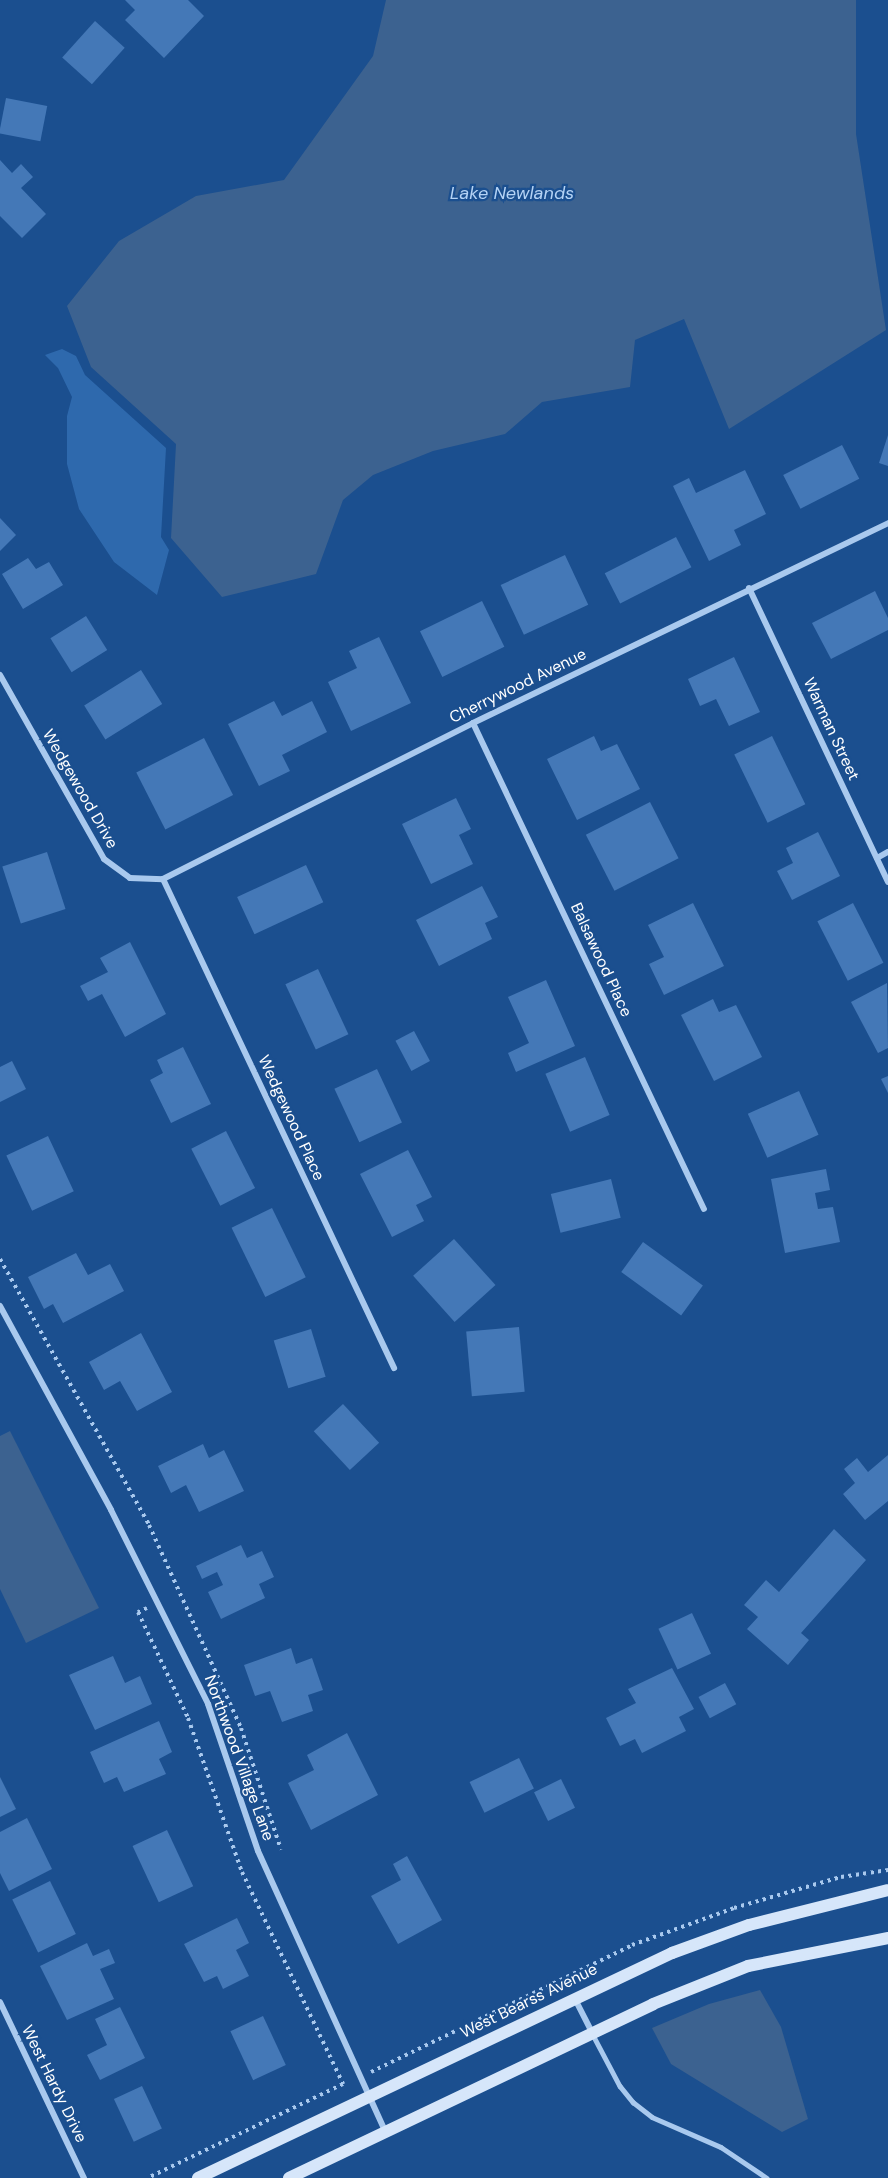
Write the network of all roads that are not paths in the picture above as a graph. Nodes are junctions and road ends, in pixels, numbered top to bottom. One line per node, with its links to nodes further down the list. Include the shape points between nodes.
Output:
1 (888, 523): 2 (street, Cherrywood Avenue)
2 (749, 588): 4 (street, Cherrywood Avenue); 6 (street, Warman Street)
3 (0, 675): 7 (street, Wedgewood Drive, via 104,859 130,879)
4 (473, 723): 7 (street, Cherrywood Avenue); 9 (street, Balsawood Place)
5 (888, 852): 6 (street)
6 (877, 858): 8 (street, Warman Street)
7 (163, 879): 11 (street, Wedgewood Place)
8 (888, 882)
9 (704, 1209)
10 (0, 1306): 17 (street, Northwood Village Lane, via 159,1602 208,1704 258,1851)
11 (394, 1368)
12 (888, 1890): 14 (main road, West Bearss Avenue, via 749,1925 672,1953)
13 (888, 1938): 16 (main road, via 748,1966)
14 (574, 1997): 16 (street); 17 (main road, West Bearss Avenue)
15 (0, 2002): 19 (street, West Hardy Drive)
16 (592, 2033): 18 (main road); 22 (lane, via 620,2086 633,2102 652,2117 721,2147)
17 (369, 2096): 18 (street, Northwood Village Lane); 20 (main road, West Bearss Avenue)
18 (385, 2132): 21 (main road)
19 (84, 2178)
20 (198, 2178)
21 (289, 2178)
22 (766, 2178)

